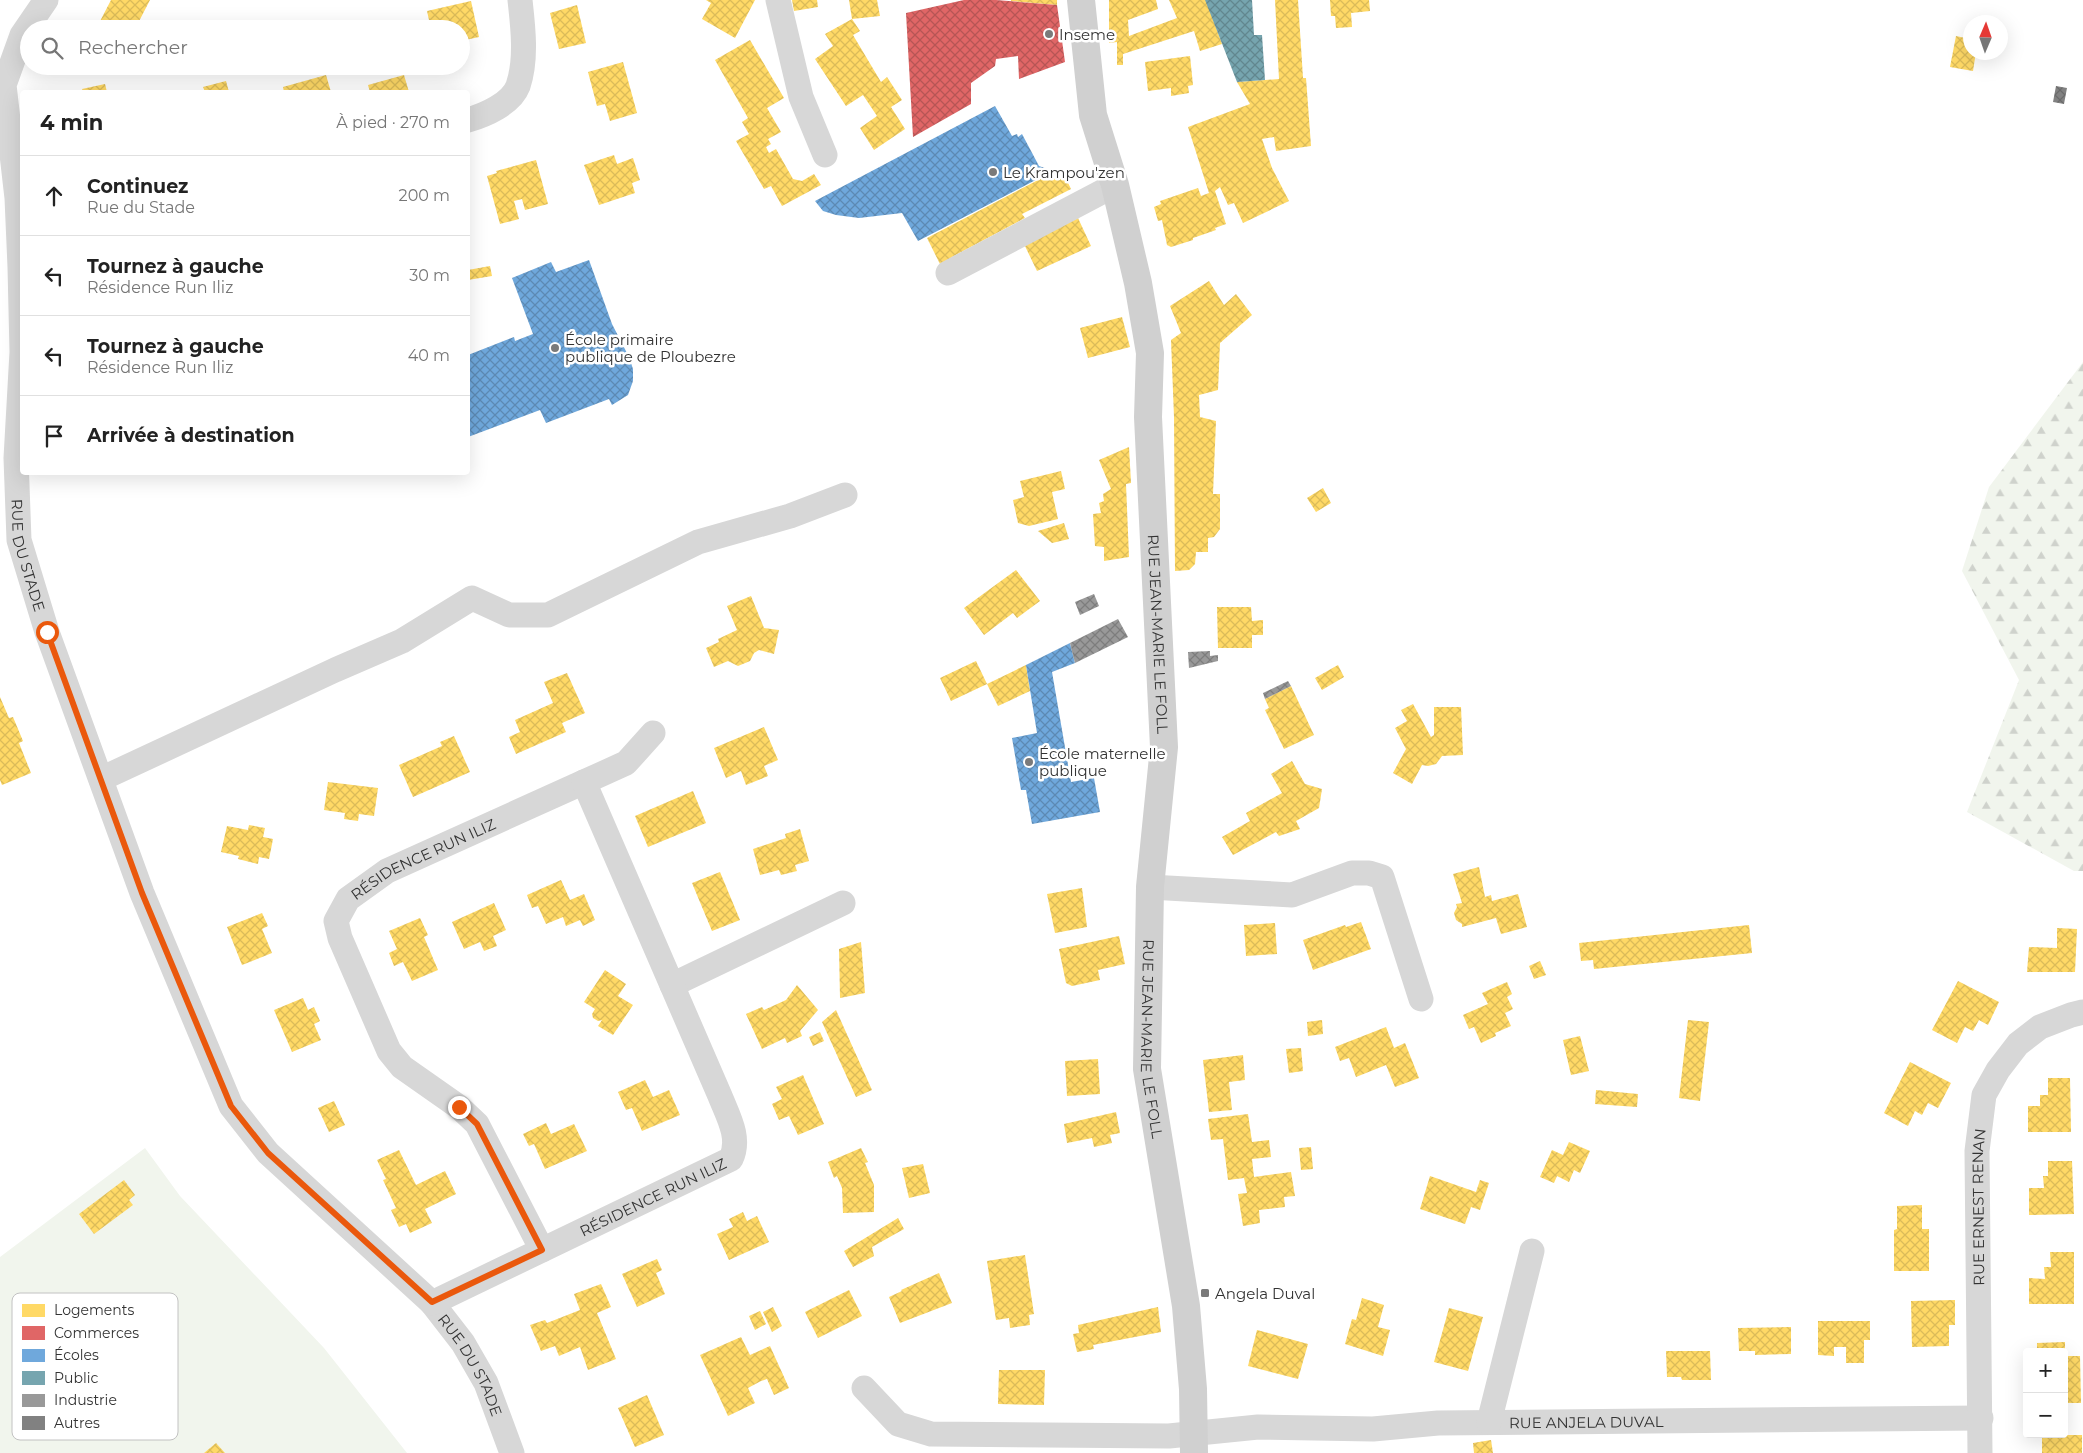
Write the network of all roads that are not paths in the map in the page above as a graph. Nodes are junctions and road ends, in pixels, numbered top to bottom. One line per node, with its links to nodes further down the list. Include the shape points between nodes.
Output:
1 (46, 0): 5 (street)
2 (520, 0): 8 (street, via 524,34 518,87 502,105)
3 (778, 0): 9 (street, via 801,97)
4 (1081, 0): 10 (main road, RUE JEAN-MARIE LE FOLL, via 1093,115)
5 (32, 20)
6 (20, 40): 7 (street)
7 (2, 85): 11 (street, RUE DU STADE)
8 (470, 119)
9 (825, 155)
10 (1115, 186): 13 (street); 19 (main road, RUE JEAN-MARIE LE FOLL, via 1138,283 1150,354 1148,426 1164,747)
11 (9, 200): 12 (street, RUE DU STADE)
12 (20, 239)
13 (948, 272)
14 (20, 387): 17 (street, RUE DU STADE, via 16,458 19,540 47,632)
15 (845, 495): 17 (street, via 790,516 698,542 548,615 509,615 472,598 402,641)
16 (653, 733): 18 (street, RÉSIDENCE RUN ILIZ, via 626,763)
17 (101, 779): 26 (street, RUE DU STADE, via 142,893 231,1106 268,1153)
18 (584, 782): 21 (street, RÉSIDENCE RUN ILIZ); 24 (street, RÉSIDENCE RUN ILIZ, via 387,871 348,899 336,920 340,938 389,1051 402,1067 459,1107 477,1124)
19 (1150, 887): 22 (street, via 1292,895 1352,873 1382,877); 30 (main road, RUE JEAN-MARIE LE FOLL, via 1147,1069 1186,1306)
20 (843, 903): 21 (street)
21 (672, 985): 24 (street, RÉSIDENCE RUN ILIZ, via 733,1128 736,1149 731,1159)
22 (1421, 999)
23 (2083, 1012): 28 (street, RUE ERNEST RENAN, via 2040,1027 2018,1044 1984,1095 1977,1151)
24 (542, 1250): 26 (street, RÉSIDENCE RUN ILIZ)
25 (1532, 1251): 29 (street)
26 (432, 1302): 31 (street, RUE DU STADE, via 463,1343 486,1383)
27 (864, 1388): 30 (street, RUE ANJELA DUVAL, via 898,1424 931,1434 1134,1437)
28 (1981, 1418): 29 (street, RUE ANJELA DUVAL); 32 (street, RUE ERNEST RENAN)
29 (1489, 1422): 30 (street, RUE ANJELA DUVAL, via 1374,1429 1258,1427)
30 (1194, 1444)
31 (512, 1453)
32 (1980, 1453)

